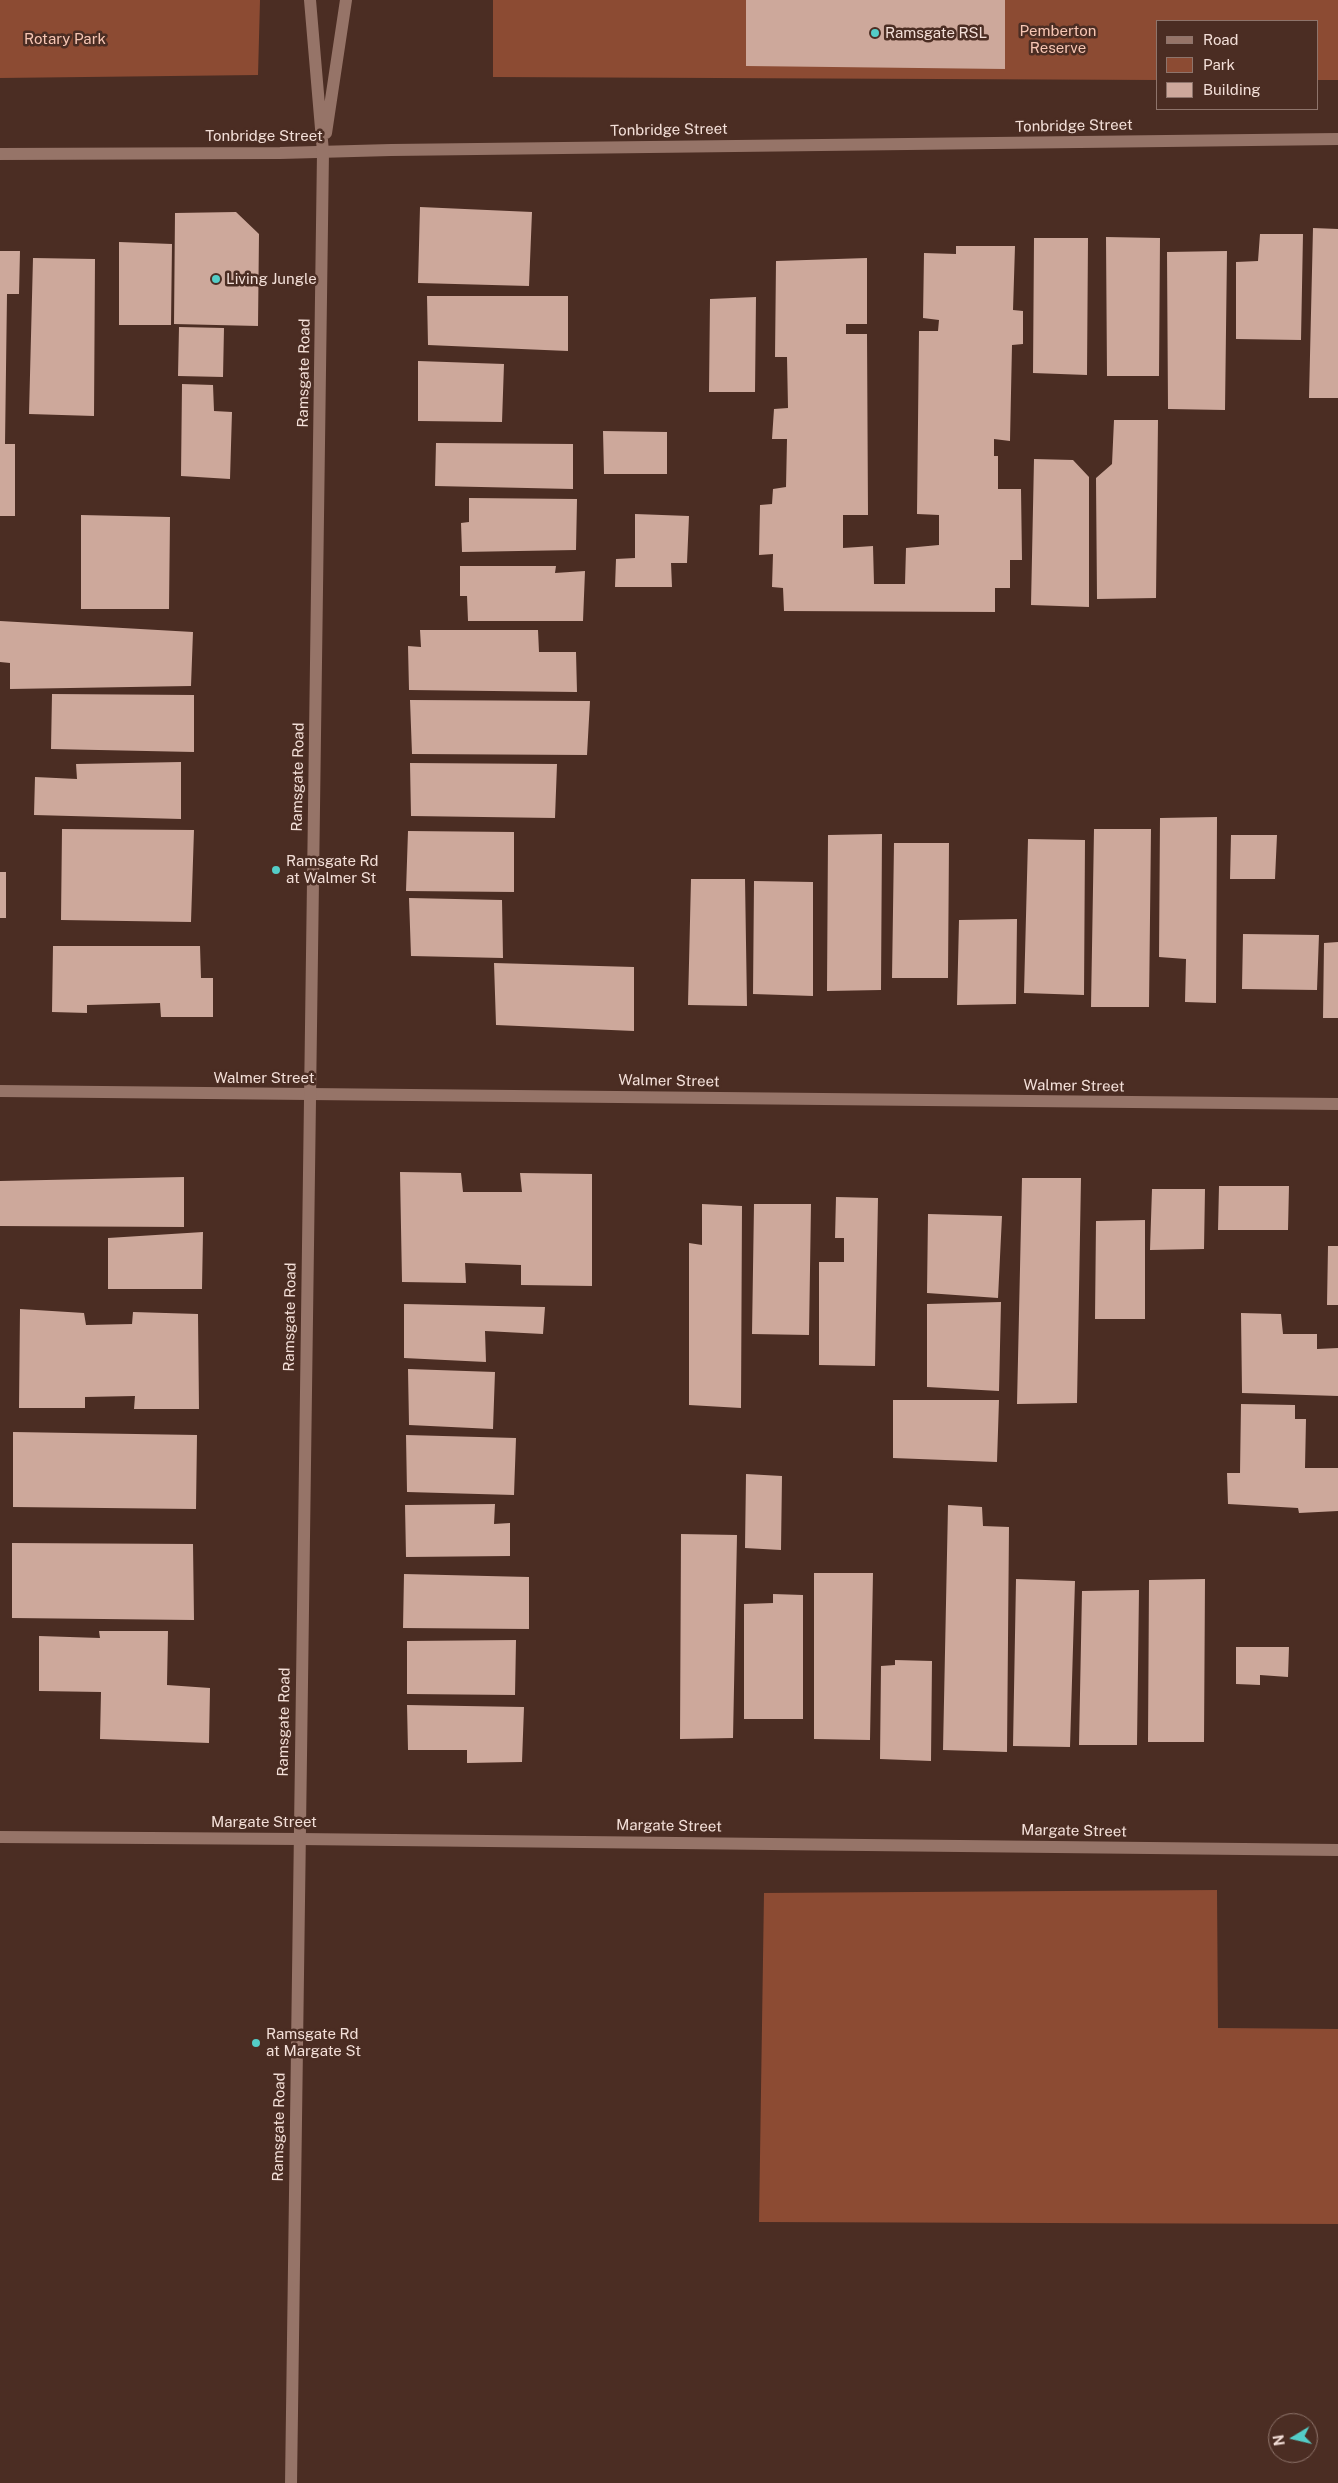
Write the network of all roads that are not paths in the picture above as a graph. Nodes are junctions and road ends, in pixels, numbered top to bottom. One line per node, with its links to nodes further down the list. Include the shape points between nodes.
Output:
1 (310, 0): 4 (street, Ramsgate Road)
2 (346, 0): 4 (street, Ramsgate Road)
3 (1338, 139): 4 (street, Tonbridge Street)
4 (323, 152): 5 (street, Tonbridge Street); 7 (street, Ramsgate Road)
5 (0, 154)
6 (0, 1091): 7 (street, Walmer Street)
7 (309, 1094): 8 (street, Walmer Street); 10 (street, Ramsgate Road)
8 (1338, 1104)
9 (0, 1837): 10 (street, Margate Street)
10 (299, 1839): 11 (street, Margate Street); 12 (street, Ramsgate Road)
11 (1338, 1850)
12 (291, 2483)

